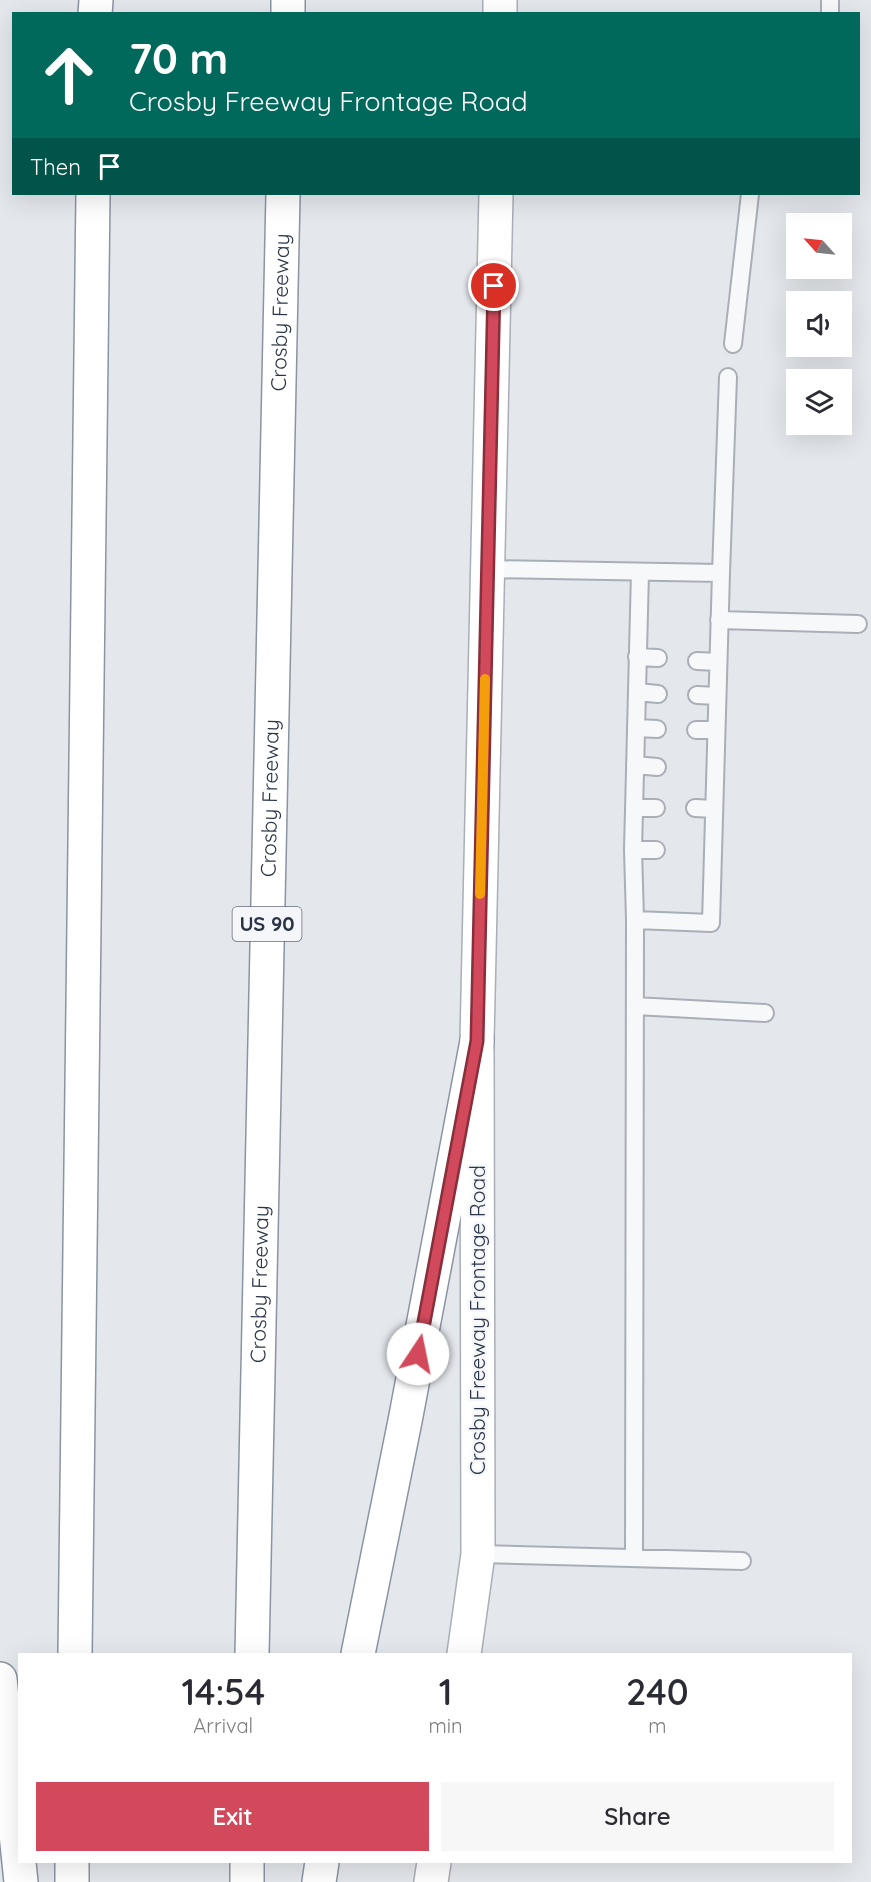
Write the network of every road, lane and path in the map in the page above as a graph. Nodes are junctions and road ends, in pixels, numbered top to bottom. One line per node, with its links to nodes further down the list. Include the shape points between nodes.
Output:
1 (93, 195): 39 (main road)
2 (283, 195): 40 (main road, Crosby Freeway / US 90)
3 (496, 195): 7 (main road, Crosby Freeway Frontage Road)
4 (750, 195): 5 (lane)
5 (734, 344)
6 (728, 377): 9 (lane)
7 (487, 569): 8 (lane); 35 (main road, Crosby Freeway Frontage Road)
8 (640, 572): 9 (lane); 12 (lane)
9 (721, 573): 10 (lane)
10 (719, 620): 11 (lane); 15 (lane)
11 (858, 624)
12 (637, 657): 13 (lane); 16 (lane)
13 (658, 658)
14 (697, 660): 15 (lane)
15 (718, 662): 19 (lane)
16 (637, 692): 17 (lane); 20 (lane)
17 (658, 694)
18 (697, 694): 19 (lane)
19 (717, 696): 23 (lane)
20 (636, 728): 21 (lane); 24 (lane)
21 (657, 729)
22 (696, 730): 23 (lane)
23 (716, 730): 29 (lane, via 706,769)
24 (635, 765): 25 (lane); 26 (lane)
25 (657, 766)
26 (634, 808): 27 (lane); 30 (lane)
27 (656, 808)
28 (695, 808): 29 (lane)
29 (714, 809): 32 (lane, via 705,849 711,923)
30 (633, 850): 31 (lane); 32 (lane)
31 (656, 850)
32 (635, 920): 33 (lane)
33 (635, 1006): 34 (lane); 37 (lane)
34 (765, 1013)
35 (477, 1041): 36 (main road, Crosby Freeway Frontage Road); 41 (main road)
36 (478, 1554): 37 (lane); 42 (main road, Crosby Freeway Frontage Road)
37 (634, 1558): 38 (lane)
38 (742, 1561)
39 (75, 1653)
40 (252, 1653)
41 (358, 1653)
42 (464, 1653)
43 (0, 1679): 44 (main road)
44 (18, 1853)
45 (19, 1863): 50 (main road)
46 (72, 1863): 51 (main road)
47 (247, 1863): 52 (main road)
48 (322, 1863): 53 (main road)
49 (434, 1863): 54 (main road)
50 (21, 1882)
51 (72, 1882)
52 (247, 1882)
53 (320, 1882)
54 (431, 1882)

